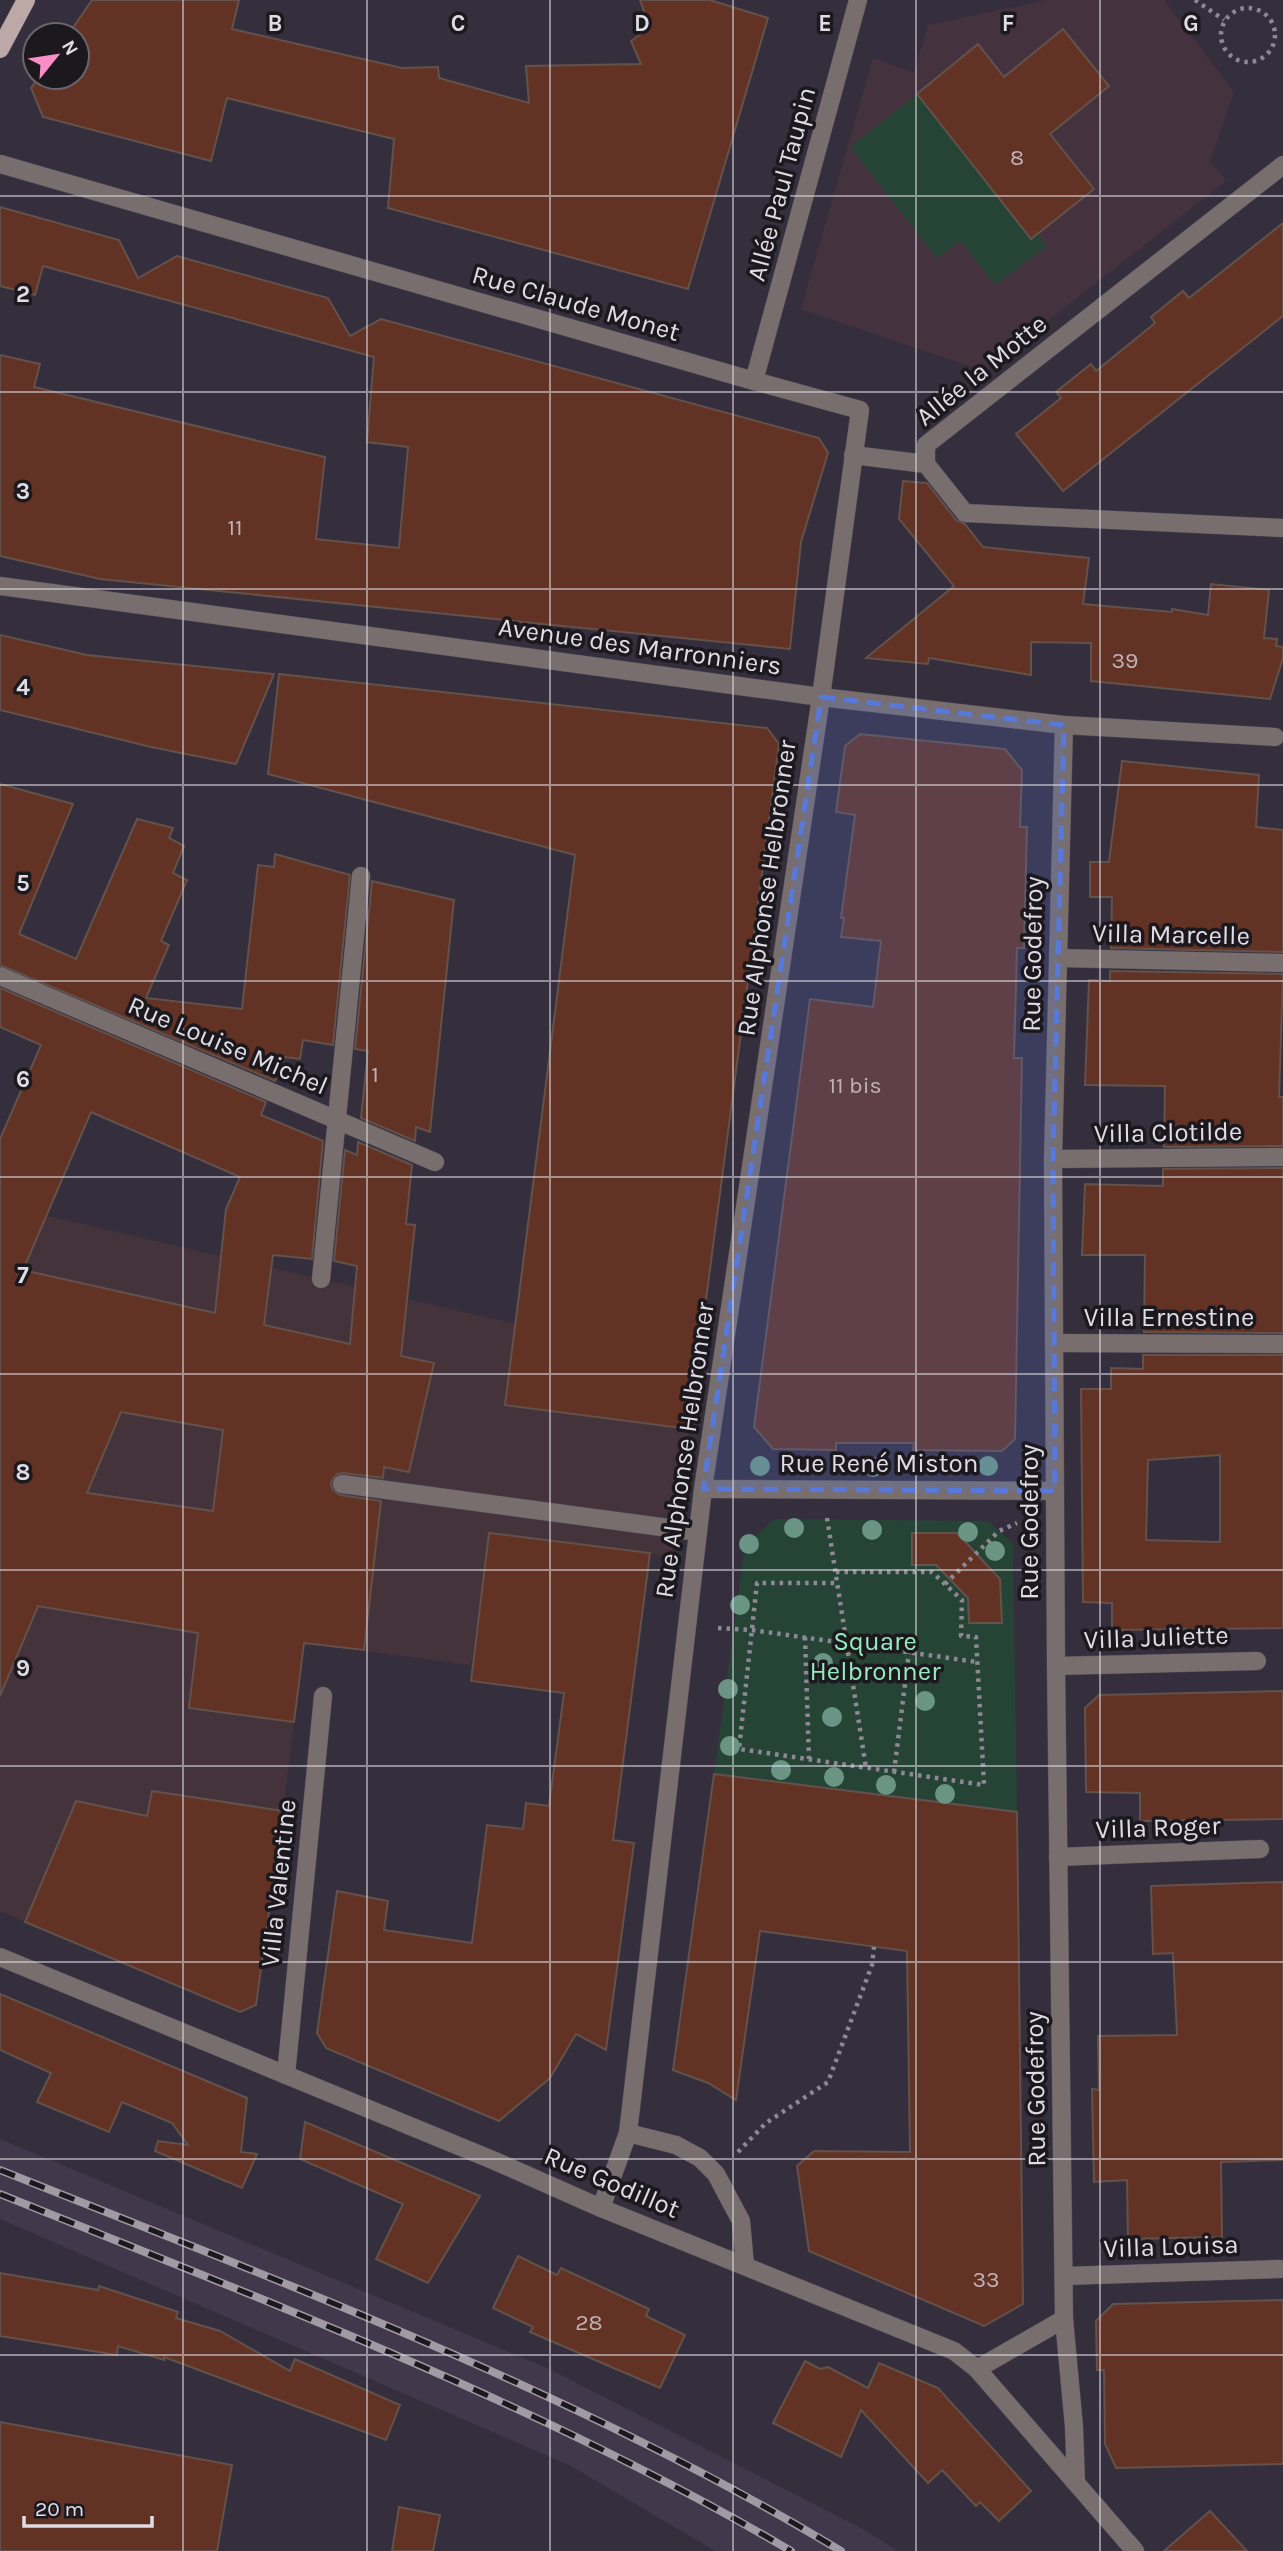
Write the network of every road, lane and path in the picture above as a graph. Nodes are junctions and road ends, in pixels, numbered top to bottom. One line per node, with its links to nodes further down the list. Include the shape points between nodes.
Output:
1 (26, 0): 5 (main road)
2 (858, 0): 8 (street, Allée Paul Taupin)
3 (1195, 0): 4 (path)
4 (1224, 20): 4 (path, via 1222,45 1233,59 1250,63 1272,49 1275,31 1266,14 1248,8 1230,13)
5 (0, 49)
6 (0, 163): 8 (street, Rue Claude Monet)
7 (1283, 165): 10 (street, Allée la Motte, via 926,445)
8 (754, 382): 9 (street, Rue Claude Monet, via 860,410)
9 (853, 455): 10 (street); 13 (street, Rue Claude Monet)
10 (926, 464): 11 (street, Allée la Motte, via 965,513)
11 (1283, 528)
12 (0, 586): 13 (street, Avenue des Marronniers)
13 (821, 697): 14 (street, Avenue des Marronniers); 28 (street, Rue Alphonse Helbronner)
14 (1064, 725): 15 (street, Avenue des Marronniers); 17 (street, Rue Godefroy)
15 (1275, 737)
16 (362, 876): 20 (street)
17 (1059, 958): 18 (street, Villa Marcelle); 22 (street, Rue Godefroy)
18 (1283, 963)
19 (0, 976): 20 (street, Rue Louise Michel)
20 (337, 1121): 23 (street, Rue Louise Michel); 24 (street)
21 (1283, 1157): 22 (street, Villa Clotilde)
22 (1053, 1159): 25 (street, Rue Godefroy)
23 (435, 1162)
24 (321, 1279)
25 (1055, 1343): 26 (street, Villa Ernestine); 30 (street, Rue Godefroy)
26 (1283, 1345)
27 (342, 1483): 32 (street)
28 (703, 1489): 29 (street, Rue René Miston); 32 (street, Rue Alphonse Helbronner)
29 (822, 1489): 30 (street, Rue René Miston); 33 (path)
30 (1055, 1491): 43 (street, Rue Godefroy)
31 (1024, 1520): 35 (path, via 999,1531)
32 (698, 1532): 36 (street, Rue Alphonse Helbronner)
33 (836, 1572): 34 (path); 35 (path, via 932,1572)
34 (837, 1583): 37 (path, via 757,1583); 39 (path)
35 (945, 1584): 42 (path, via 962,1600 961,1636 976,1637)
36 (687, 1626): 37 (path); 53 (street, Rue Alphonse Helbronner)
37 (752, 1630): 38 (path); 45 (path, via 738,1749)
38 (805, 1637): 39 (path); 45 (path)
39 (847, 1643): 40 (path); 46 (path)
40 (909, 1652): 42 (path); 47 (path)
41 (1257, 1661): 43 (street, Villa Juliette)
42 (977, 1662): 47 (path, via 984,1785)
43 (1056, 1666): 49 (street, Rue Godefroy)
44 (323, 1696): 52 (street, Villa Valentine)
45 (809, 1759): 46 (path)
46 (866, 1768): 47 (path)
47 (894, 1772)
48 (1260, 1849): 49 (street, Villa Roger)
49 (1058, 1857): 58 (street, Rue Godefroy)
50 (874, 1947): 54 (path, via 872,1965 828,2082 766,2123)
51 (0, 1957): 52 (street, Rue Godillot)
52 (286, 2075): 55 (street, Rue Godillot)
53 (628, 2133): 54 (street, via 676,2145); 55 (street, Rue Alphonse Helbronner)
54 (716, 2175): 56 (street, via 741,2221)
55 (601, 2208): 56 (street, Rue Godillot)
56 (745, 2265): 60 (street, Rue Godillot, via 954,2351)
57 (1280, 2269): 58 (street, Villa Louisa)
58 (1064, 2276): 59 (street, Rue Godefroy)
59 (1064, 2319): 60 (street); 61 (street, Rue Godefroy)
60 (976, 2369): 61 (street, Rue Godillot)
61 (1076, 2483): 62 (street, Rue Godillot)
62 (1135, 2551)

